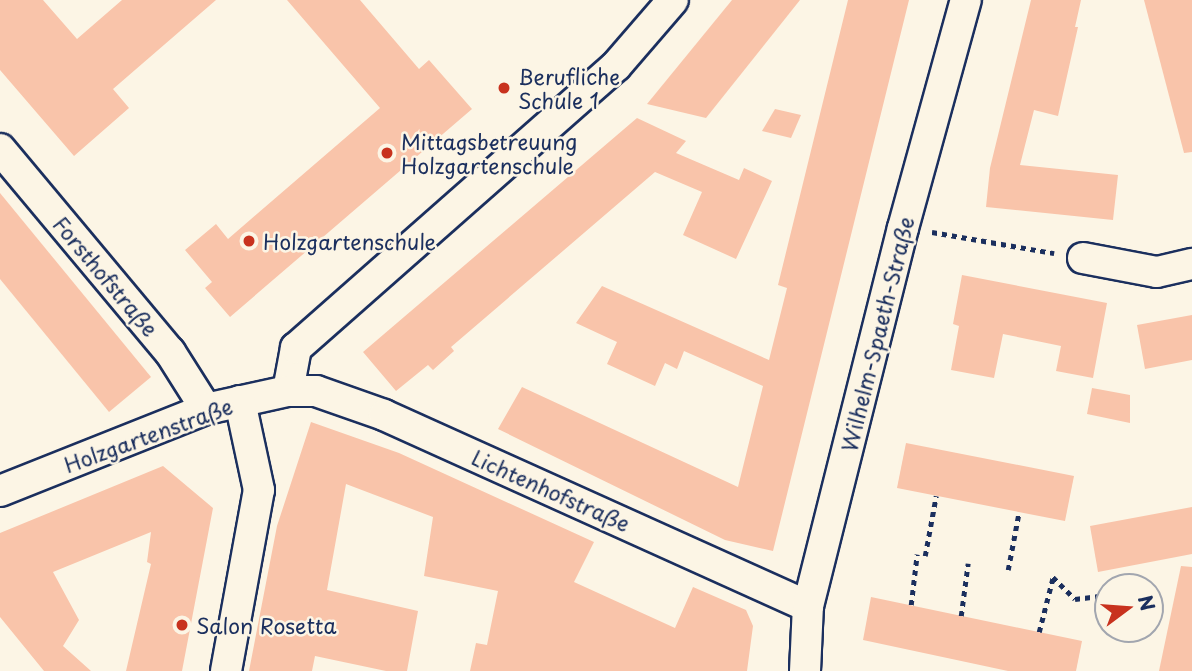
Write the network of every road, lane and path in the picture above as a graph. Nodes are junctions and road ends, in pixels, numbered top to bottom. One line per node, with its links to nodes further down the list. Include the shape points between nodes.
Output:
1 (673, 0): 7 (street, via 617,66 296,348)
2 (965, 0): 4 (street, Wilhelm-Spaeth-Straße)
3 (0, 149): 9 (street, Forsthofstraße, via 170,352)
4 (903, 228): 5 (path); 19 (street, Wilhelm-Spaeth-Straße)
5 (1083, 258): 6 (street, via 1157,272)
6 (1192, 264)
7 (288, 391): 8 (street, Holzgartenstraße); 19 (street, Lichtenhofstraße, via 316,391 384,415)
8 (240, 401): 9 (street, Holzgartenstraße); 22 (street, via 259,491)
9 (206, 409): 10 (street, Holzgartenstraße)
10 (0, 491)
11 (936, 496): 14 (path)
12 (1019, 512): 16 (path)
13 (917, 554): 18 (path)
14 (925, 556)
15 (968, 563): 20 (path)
16 (1008, 570)
17 (1094, 597): 21 (path, via 1075,600 1053,577)
18 (911, 605)
19 (808, 606): 23 (street, Wilhelm-Spaeth-Straße)
20 (961, 616)
21 (1039, 632)
22 (226, 671)
23 (805, 671)

